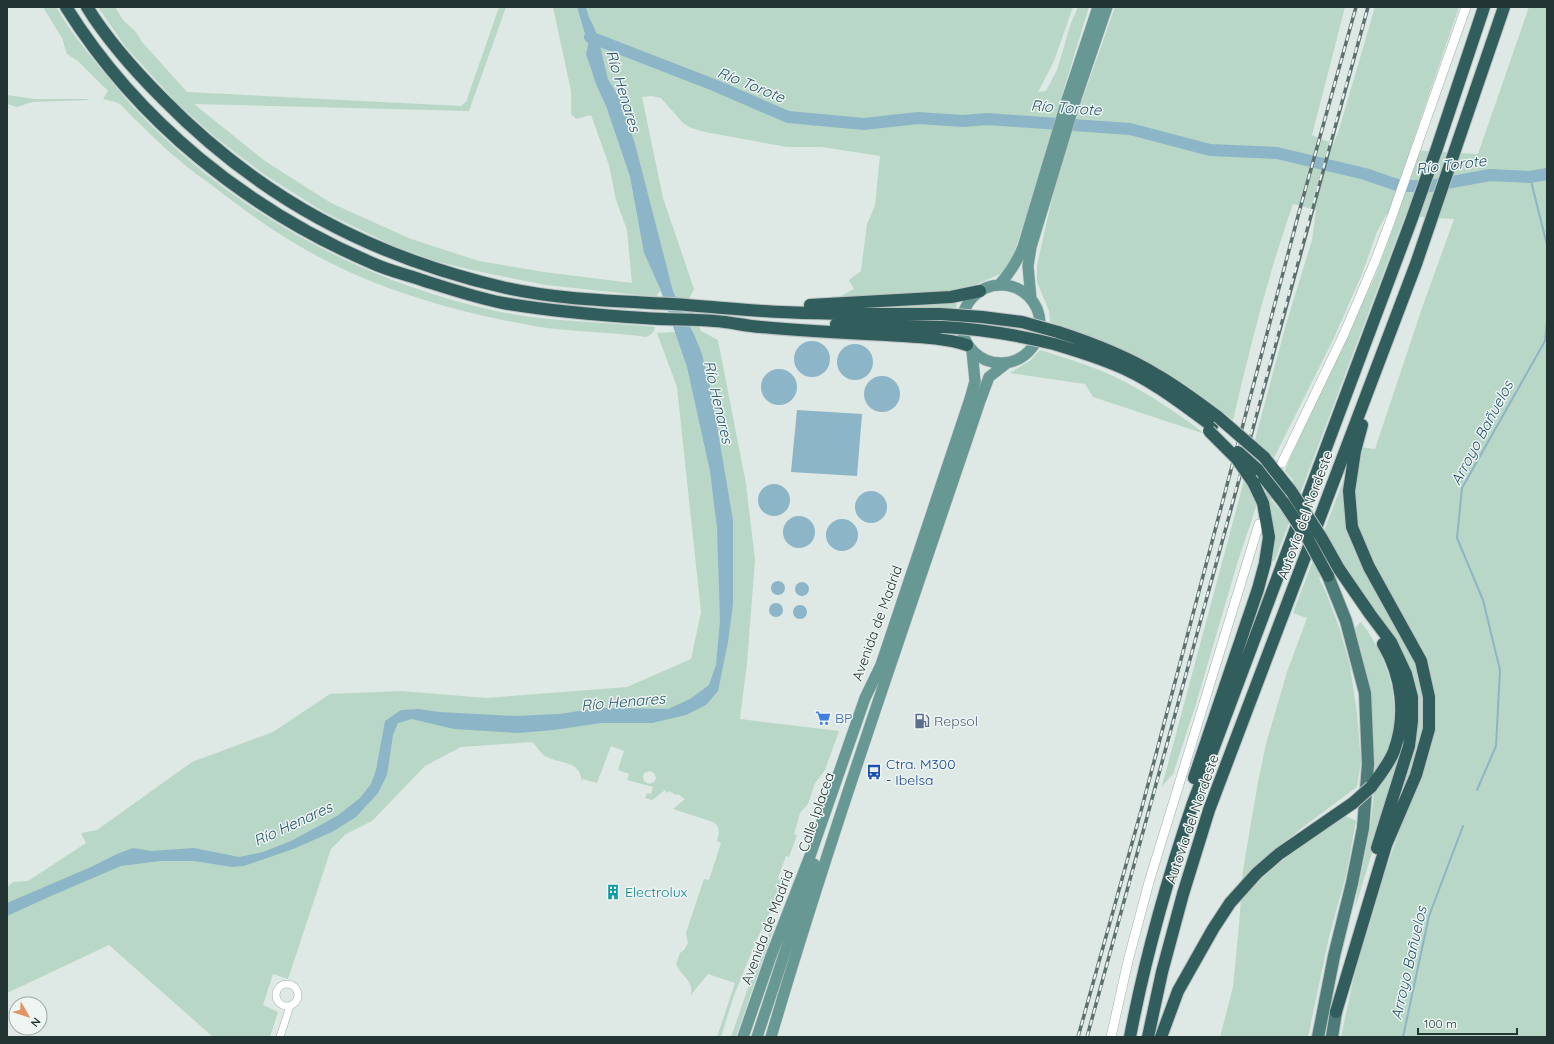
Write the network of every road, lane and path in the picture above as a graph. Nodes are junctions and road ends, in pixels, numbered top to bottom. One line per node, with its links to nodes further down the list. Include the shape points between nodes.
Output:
1 (66, 7): 15 (highway, via 102,59 134,97 175,138 216,172 272,212 320,239 374,264 443,287 501,302 551,310)
2 (87, 7): 14 (highway, via 115,46 148,84 187,124 227,159 284,199 328,225 381,250 506,288 554,296)
3 (1098, 7): 8 (main road)
4 (1107, 7): 8 (main road)
5 (1466, 7): 19 (street, via 1391,219 1344,334)
6 (1484, 7): 23 (highway, Autovía del Nordeste, via 1411,221 1195,796)
7 (1504, 7): 10 (highway, Autovía del Nordeste)
8 (1072, 98): 9 (main road)
9 (1048, 176): 11 (main road, via 1016,263); 13 (main road, via 1028,266)
10 (1416, 264): 28 (highway, via 1402,319 1360,430 1349,491 1352,527 1369,567 1421,661 1429,697 1429,729 1416,775 1386,845); 36 (highway, Autovía del Nordeste, via 1209,810 1182,894)
11 (999, 285): 12 (main road); 13 (main road, via 1011,286)
12 (980, 291): 14 (highway, via 951,297); 16 (main road, via 964,311 962,327)
13 (1032, 299): 17 (main road, via 1038,310 1039,336 1029,352 1019,360)
14 (727, 308): 18 (highway, bridge, via 817,313 940,314 1015,321 1058,332 1103,348 1156,374 1187,394)
15 (718, 322): 16 (highway, via 953,341); 18 (highway, bridge, via 943,327 1017,335 1114,364 1148,382)
16 (970, 348): 17 (main road, via 985,360 999,364); 22 (main road, Avenida de Madrid, via 975,381 970,399)
17 (1007, 363): 25 (main road, Avenida de Madrid, via 989,378 980,401)
18 (1213, 425): 21 (highway, bridge, via 1264,457 1291,491); 23 (highway, bridge, via 1253,482 1263,503 1269,537 1258,589 1175,835); 38 (highway, bridge, via 1257,469 1284,502 1308,539 1328,576 1346,621 1365,693 1368,764 1363,828)
19 (1282, 463)
20 (1259, 524): 34 (street, via 1149,882)
21 (1339, 569): 28 (highway, via 1391,642 1406,674 1412,697 1412,721 1409,746 1365,888); 37 (highway, bridge, via 1352,598 1384,646 1397,677 1402,717 1394,750 1371,787 1353,803 1279,854 1257,873 1230,903 1178,991)
22 (881, 665): 26 (main road, Avenida de Madrid, via 865,698 810,856); 31 (main road, Calle Iplacea)
23 (1169, 876): 35 (highway, Autovía del Nordeste, via 1139,991)
24 (793, 878): 26 (main road)
25 (797, 948): 32 (main road); 33 (main road, Avenida de Madrid)
26 (771, 956): 30 (main road, Avenida de Madrid)
27 (290, 1006): 29 (street)
28 (1336, 1012): 39 (highway)
29 (280, 1037)
30 (743, 1037)
31 (757, 1037)
32 (766, 1037)
33 (771, 1037)
34 (1111, 1037)
35 (1130, 1037)
36 (1148, 1037)
37 (1161, 1037)
38 (1318, 1037)
39 (1332, 1037)

